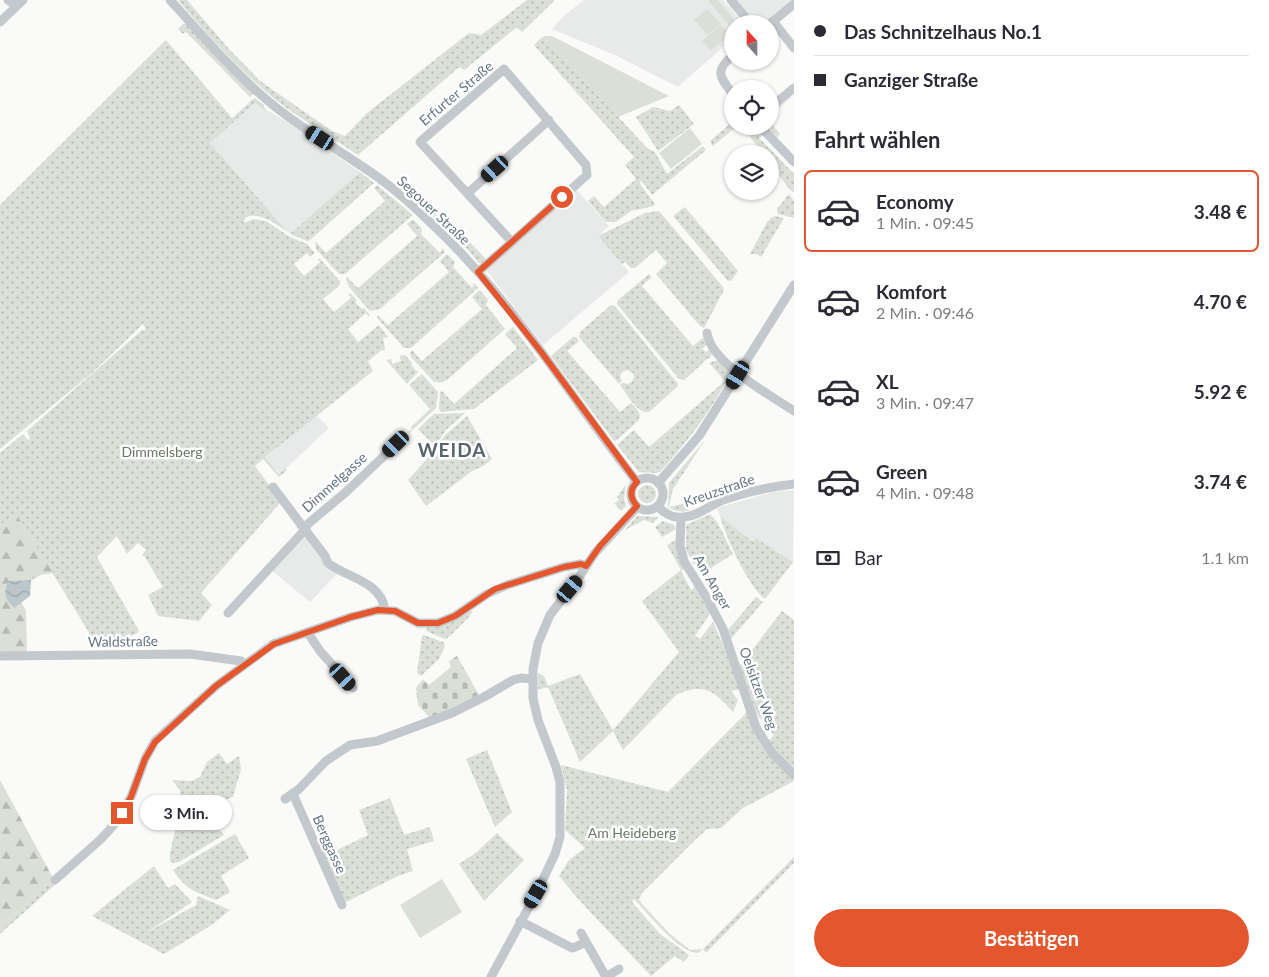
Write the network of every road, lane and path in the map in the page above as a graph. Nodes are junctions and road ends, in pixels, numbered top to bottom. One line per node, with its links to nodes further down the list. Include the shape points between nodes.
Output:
1 (8, 0): 4 (street)
2 (170, 0): 20 (street, Segouer Straße, via 258,92 284,114 380,179 434,225)
3 (731, 0): 6 (street)
4 (20, 3): 8 (street)
5 (794, 4): 7 (street)
6 (744, 15)
7 (779, 16)
8 (0, 22)
9 (779, 32): 10 (street)
10 (794, 48)
11 (724, 64): 12 (street, via 720,75)
12 (724, 82)
13 (794, 88): 14 (street)
14 (779, 100)
15 (549, 120): 18 (street); 18 (street, Erfurter Straße, via 504,69 417,145); 19 (street, Erfurter Straße, via 586,165 586,175)
16 (768, 135): 17 (street)
17 (794, 162)
18 (468, 193): 19 (street, Erfurter Straße)
19 (512, 242): 20 (street, Erfurter Straße)
20 (478, 272): 26 (street, Segouer Straße)
21 (794, 285): 23 (street)
22 (707, 333): 23 (street, via 718,354)
23 (738, 375): 24 (street); 27 (street, via 699,436)
24 (794, 411)
25 (404, 437): 33 (street, Dimmelgasse)
26 (637, 482): 27 (street, via 647,478); 30 (street, via 631,490)
27 (658, 483): 31 (street, via 663,492)
28 (794, 484): 32 (street, Kreuzstraße, via 732,497 695,515)
29 (273, 486): 33 (street, Dimmelgasse)
30 (637, 506): 31 (street, via 644,510); 34 (street, via 594,552)
31 (657, 506): 32 (street, Kreuzstraße, via 672,517)
32 (681, 518): 37 (street, Am Anger, via 680,546 684,561)
33 (304, 528): 35 (street, Dimmelgasse, via 328,563 371,587 382,599); 36 (street, Dimmelgasse)
34 (586, 566): 35 (street, via 564,567 507,585 438,623 418,623 395,611); 41 (street, via 545,623 534,659)
35 (385, 610): 38 (street, via 351,617)
36 (228, 614)
37 (723, 629): 43 (street, Oelsitzer Weg, via 760,734 772,753)
38 (308, 633): 40 (street, via 274,644); 42 (street)
39 (0, 656): 40 (street, Waldstraße, via 182,654)
40 (245, 664): 46 (street, via 155,742 131,797 113,826)
41 (532, 679): 44 (street, via 513,680 452,713 377,741 350,744 326,761); 48 (street, via 538,720 560,782 561,831 555,854)
42 (353, 688)
43 (794, 775)
44 (293, 794): 45 (street); 47 (street, Berggasse)
45 (285, 799)
46 (55, 880)
47 (342, 905)
48 (520, 921): 50 (street, via 573,948); 52 (street)
49 (581, 933): 50 (street)
50 (586, 942): 53 (street)
51 (619, 969): 53 (street)
52 (492, 977)
53 (606, 977)

